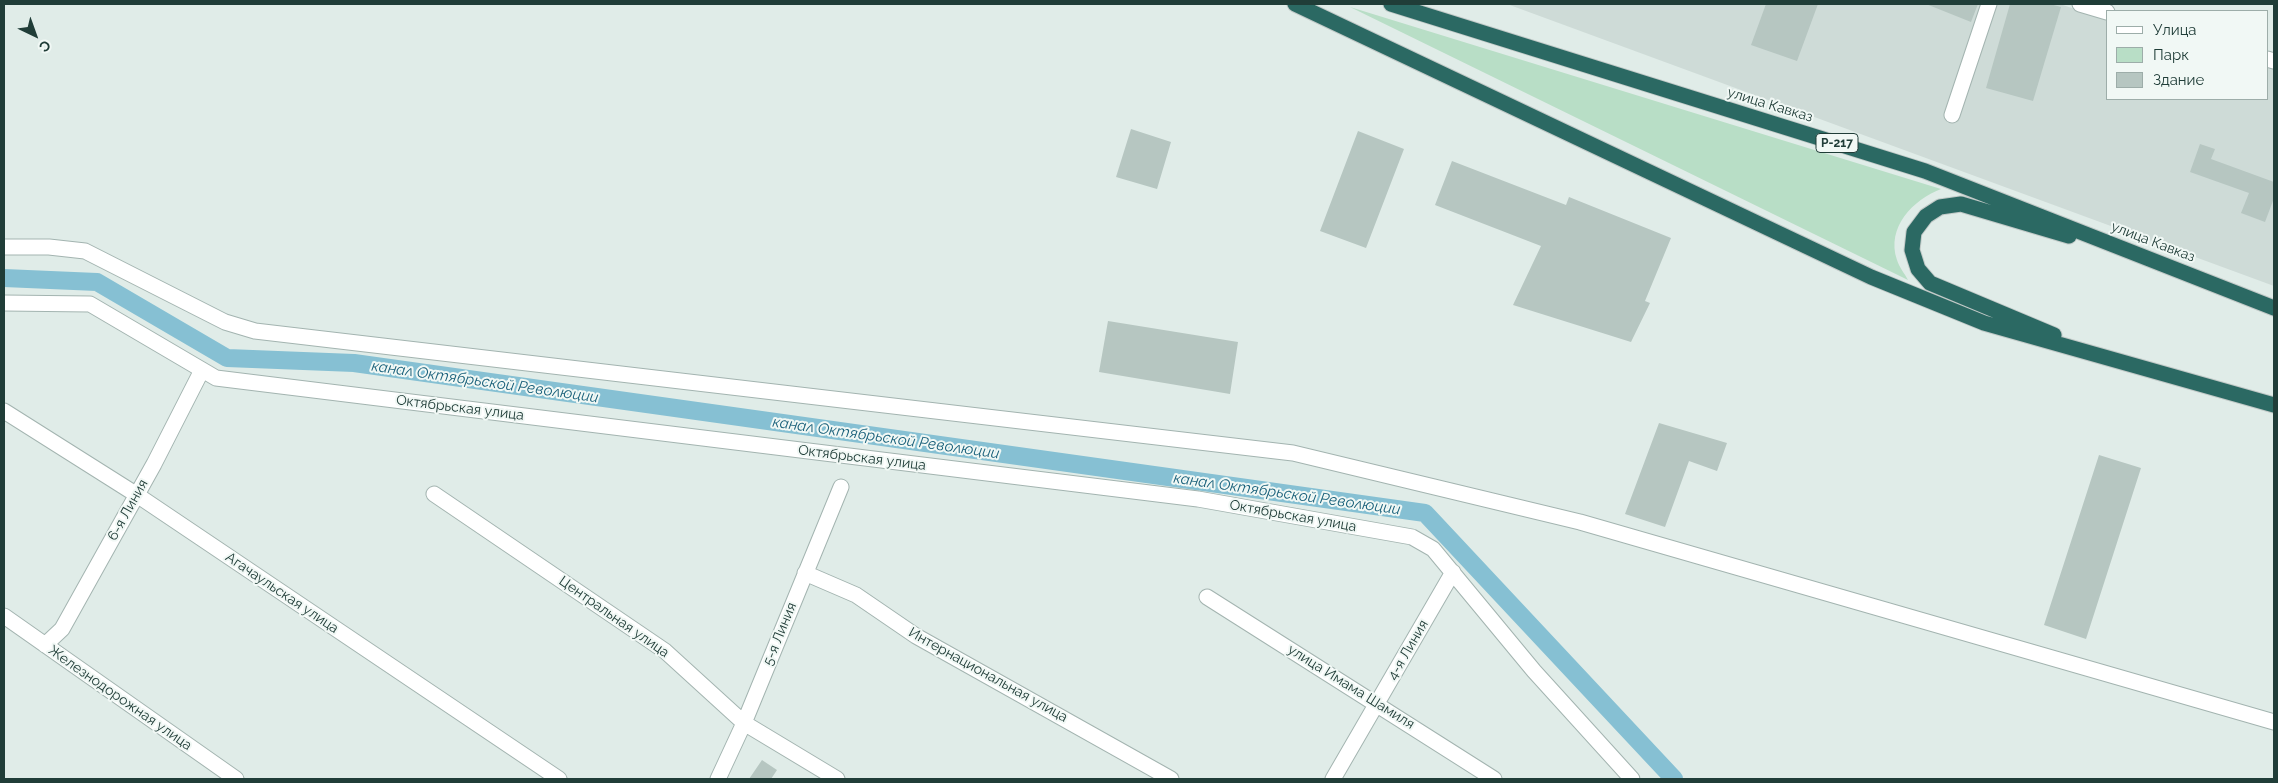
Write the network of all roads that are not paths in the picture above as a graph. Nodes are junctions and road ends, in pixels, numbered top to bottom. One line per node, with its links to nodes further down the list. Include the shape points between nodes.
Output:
1 (1391, 4): 8 (highway, улица Кавказ / Р-217, via 1925,171)
2 (1989, 4): 6 (street)
3 (2080, 4): 5 (street)
4 (1299, 5): 11 (highway, via 1872,277 1984,323)
5 (2106, 12)
6 (1952, 115)
7 (4, 247): 24 (street, via 49,246 85,250 225,322 254,331 1293,453 1580,522)
8 (2178, 269): 10 (highway, улица Кавказ / Р-217); 11 (highway, via 1961,204 1940,207 1926,216 1914,232 1912,250 1918,269 1930,284)
9 (4, 303): 12 (street, Октябрьская улица, via 90,304)
10 (2274, 308)
11 (2129, 366): 13 (highway)
12 (202, 370): 17 (street, 6-я Линия); 18 (street, Октябрьская улица, via 216,378 1198,499 1412,537 1433,549)
13 (2274, 405)
14 (4, 411): 17 (street, Агачаульская улица)
15 (840, 487): 19 (street, 5-я Линия)
16 (434, 494): 25 (street, Центральная улица, via 665,651)
17 (136, 495): 22 (street, 6-я Линия, via 62,629); 27 (street, Агачаульская улица)
18 (1453, 572): 23 (street, 4-я Линия); 33 (street, Октябрьская улица, via 1534,672)
19 (805, 574): 25 (street, 5-я Линия); 30 (street, Интернациональная улица, via 856,595 916,636)
20 (1207, 597): 23 (street, улица Имама Шамиля)
21 (4, 616): 22 (street, Железнодорожная улица)
22 (44, 645): 26 (street, Железнодорожная улица)
23 (1378, 704): 31 (street, 4-я Линия); 32 (street, улица Имама Шамиля)
24 (2274, 722)
25 (744, 723): 28 (street, 5-я Линия); 29 (street, Центральная улица)
26 (236, 779)
27 (558, 779)
28 (718, 779)
29 (837, 779)
30 (1171, 779)
31 (1333, 779)
32 (1494, 779)
33 (1632, 779)

